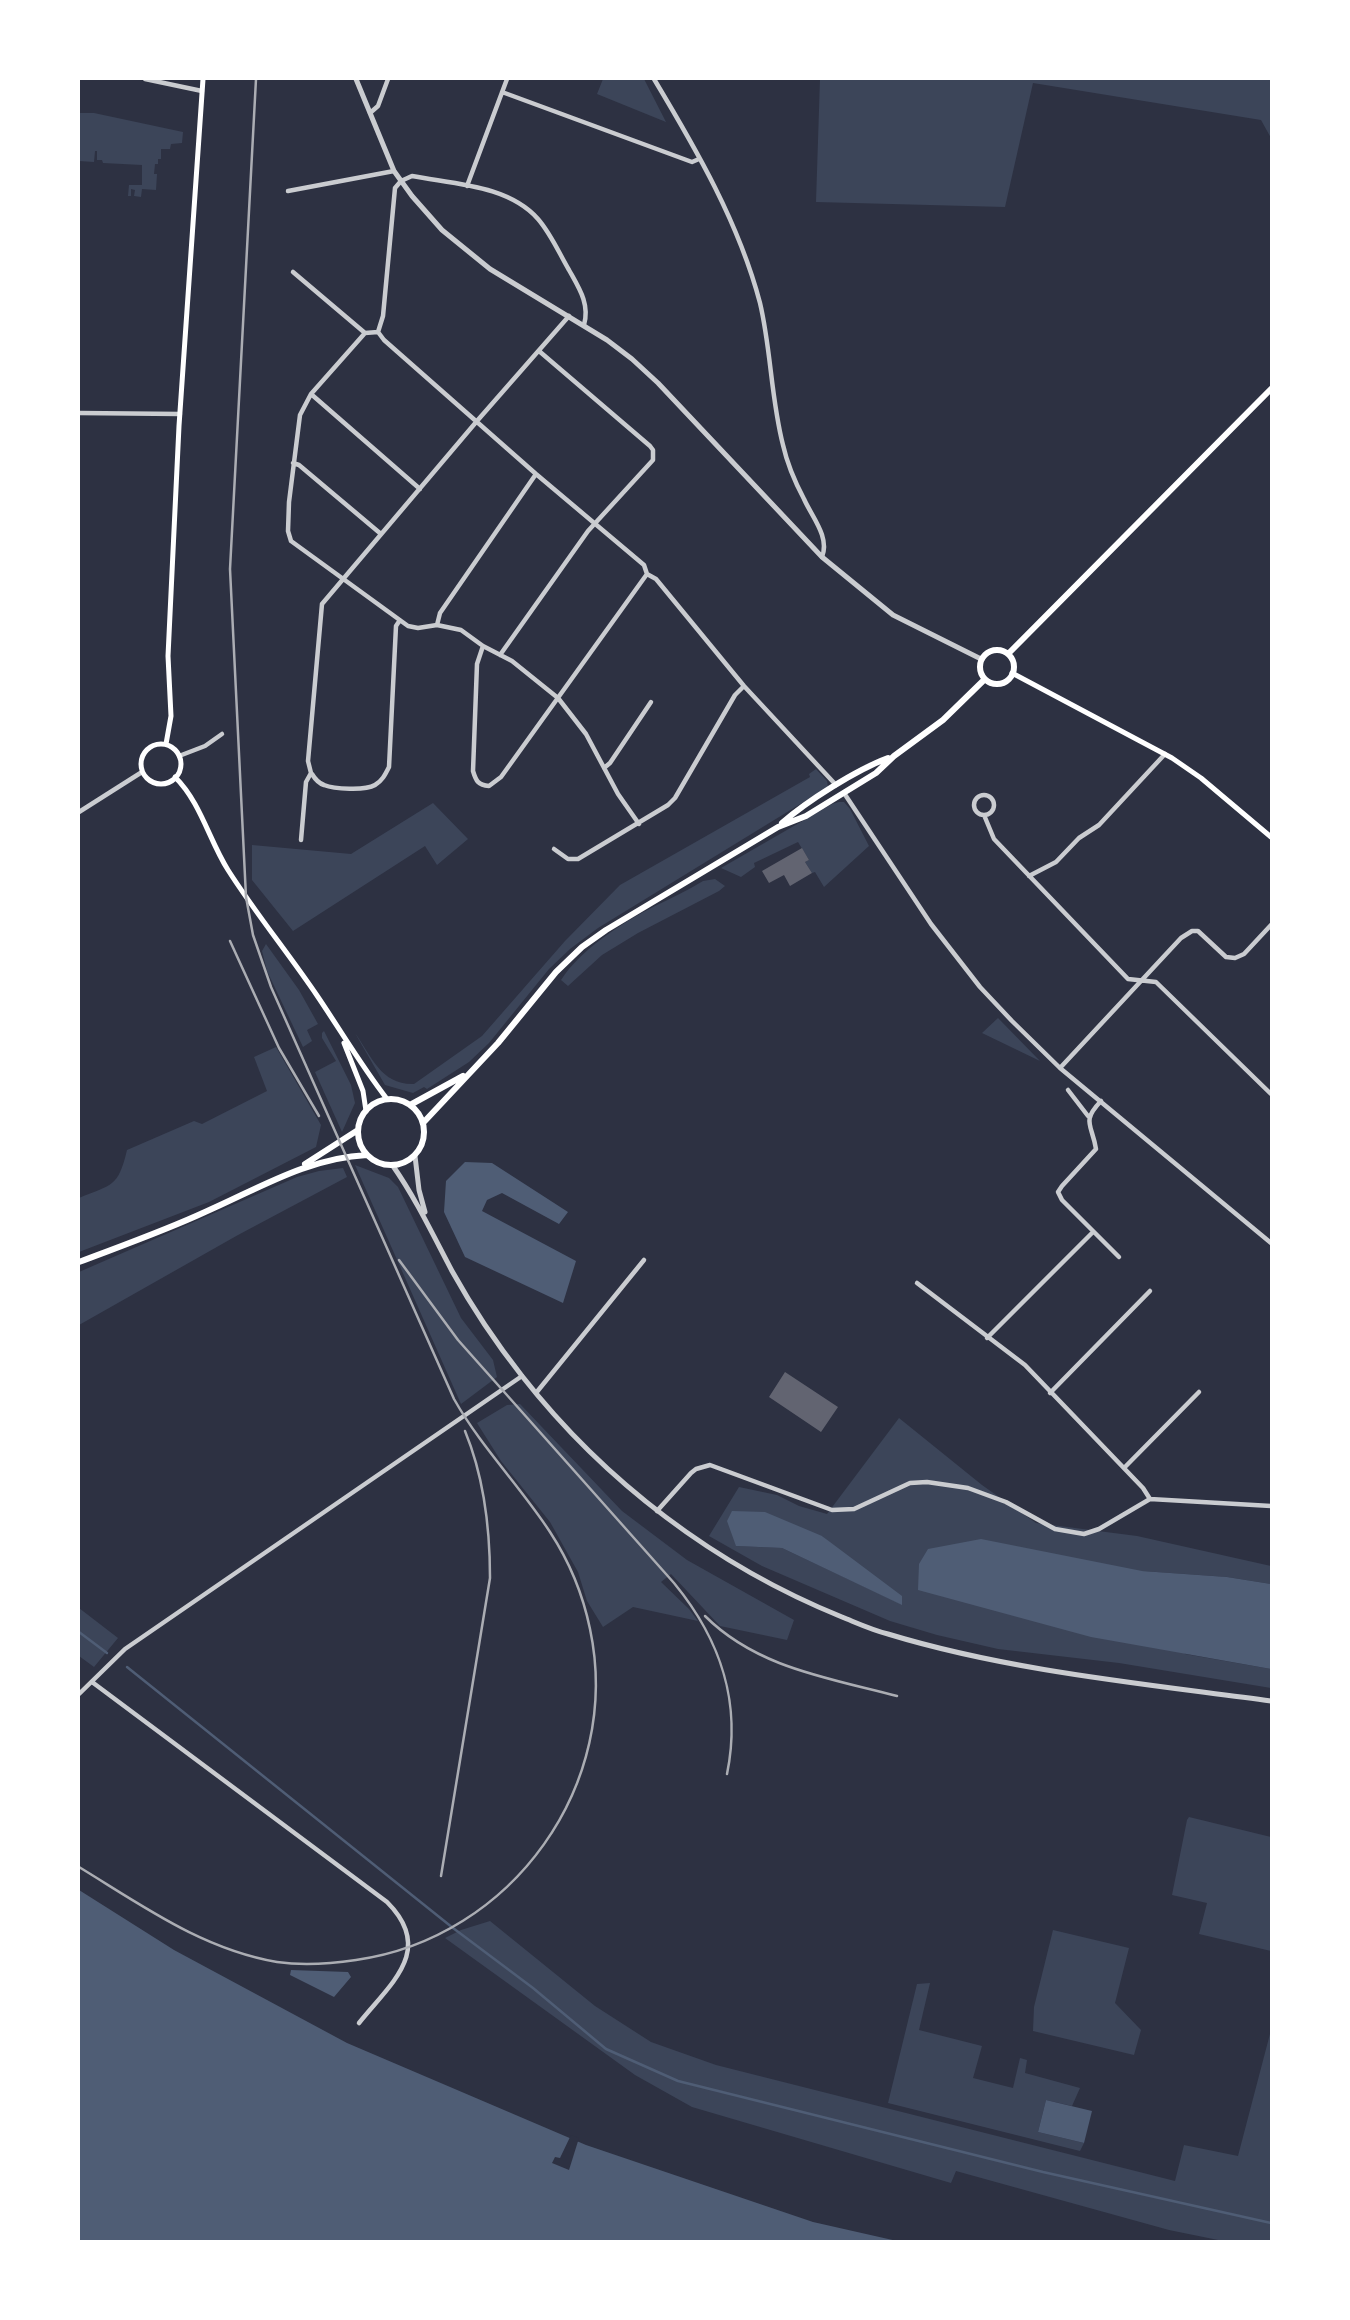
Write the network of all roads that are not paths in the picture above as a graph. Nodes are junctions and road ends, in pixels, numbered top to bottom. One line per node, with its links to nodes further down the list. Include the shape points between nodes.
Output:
1 (145, 79): 7 (street)
2 (203, 79): 7 (main road)
3 (356, 79): 9 (street)
4 (388, 79): 9 (street, via 378,106)
5 (507, 79): 8 (street)
6 (654, 79): 10 (street)
7 (202, 91): 24 (main road)
8 (502, 92): 10 (street, via 692,162); 13 (street)
9 (370, 113): 11 (street)
10 (699, 159): 31 (street, via 747,261 760,305 782,444 821,530)
11 (394, 171): 12 (street); 14 (street)
12 (401, 181): 13 (street, via 412,176); 16 (street, via 442,230 474,258); 18 (street, via 394,192)
13 (467, 186): 17 (street, via 515,200 536,217 583,295)
14 (288, 191)
15 (293, 272): 19 (street)
16 (569, 316): 17 (street); 20 (street)
17 (584, 325): 31 (street, via 658,383)
18 (378, 332): 19 (street); 25 (street)
19 (365, 333): 22 (street)
20 (538, 351): 25 (street); 29 (street, via 653,450 646,470)
21 (1271, 388): 38 (main road)
22 (311, 394): 26 (street, via 300,415); 28 (street)
23 (79, 413): 24 (street)
24 (180, 414): 46 (main road, via 168,656 171,716)
25 (477, 421): 27 (street); 28 (street)
26 (293, 463): 30 (street); 33 (street, via 291,541)
27 (536, 474): 29 (street); 35 (street, via 440,613)
28 (420, 489): 30 (street)
29 (595, 524): 32 (street, via 644,565); 37 (street)
30 (381, 534): 33 (street)
31 (822, 557): 39 (street, via 892,614)
32 (647, 574): 42 (street, via 656,579); 43 (street)
33 (342, 580): 34 (street); 52 (street, via 322,604 308,761)
34 (400, 620): 35 (street, via 418,628); 52 (street, via 386,774 365,789 329,787)
35 (437, 625): 36 (street, via 461,630)
36 (483, 646): 37 (street); 43 (street, via 477,664 476,781 489,786 501,777)
37 (500, 654): 43 (street)
38 (1008, 654): 39 (main road, via 991,651); 40 (main road)
39 (981, 659): 41 (main road)
40 (1013, 673): 41 (main road, via 1000,683); 47 (main road)
41 (985, 679): 49 (main road, via 943,720)
42 (744, 686): 54 (street); 58 (street, via 675,798)
43 (558, 698): 50 (street, via 586,734)
44 (651, 702): 50 (street)
45 (222, 734): 48 (street)
46 (166, 744): 48 (main road); 51 (main road, via 145,752)
47 (1166, 754): 60 (main road); 63 (street, via 1099,825 1056,862)
48 (179, 756): 53 (main road)
49 (894, 756): 54 (main road, via 873,763); 55 (main road)
50 (604, 768): 58 (street)
51 (142, 772): 53 (main road, via 157,783); 56 (street)
52 (311, 773): 61 (street, via 306,782)
53 (175, 777): 66 (main road, via 195,802 227,868)
54 (837, 786): 59 (main road, via 800,807)
55 (844, 793): 59 (main road); 67 (street, via 931,924 980,987)
56 (79, 813)
57 (984, 815): 57 (street, via 994,803 982,795 974,804 975,811); 63 (street, via 994,839)
58 (639, 824): 62 (street, via 578,859 568,859)
59 (778, 827): 68 (main road, via 582,947)
60 (1271, 837)
61 (301, 839)
62 (554, 849)
63 (1029, 877): 65 (street, via 1128,979)
64 (1271, 925): 65 (street, via 1235,958 1226,957 1198,931 1192,931)
65 (1141, 981): 67 (street); 70 (street, via 1156,982)
66 (337, 1028): 71 (main road); 74 (main road, via 363,1091)
67 (1060, 1068): 72 (street)
68 (469, 1072): 73 (main road); 76 (main road)
69 (1068, 1090): 75 (street)
70 (1271, 1094)
71 (387, 1100): 73 (main road); 74 (main road)
72 (1101, 1101): 75 (street); 84 (street)
73 (410, 1105): 76 (main road)
74 (366, 1111): 77 (main road)
75 (1088, 1116): 83 (street, via 1096,1149 1058,1192)
76 (423, 1123): 79 (main road, via 424,1140)
77 (358, 1130): 78 (main road); 81 (main road)
78 (367, 1155): 80 (main road); 81 (main road, via 341,1157)
79 (415, 1156): 80 (main road); 82 (street)
80 (393, 1166): 82 (street)
81 (294, 1171): 87 (main road, via 185,1221)
82 (426, 1219): 91 (street, via 475,1311)
83 (1093, 1233): 85 (street); 90 (street)
84 (1271, 1242)
85 (1119, 1257)
86 (643, 1260): 94 (street)
87 (79, 1262)
88 (917, 1283): 90 (street)
89 (1150, 1291): 92 (street)
90 (987, 1338): 92 (street, via 1026,1365)
91 (522, 1376): 94 (street); 99 (street, via 125,1649)
92 (1050, 1392): 95 (street)
93 (1199, 1392): 95 (street)
94 (536, 1393): 98 (street, via 606,1467)
95 (1124, 1468): 96 (street)
96 (1150, 1499): 97 (street); 98 (street, via 1084,1534 1055,1529 1006,1502 968,1488 910,1483 854,1509 832,1510 710,1465 691,1473)
97 (1271, 1506)
98 (657, 1511): 101 (street, via 771,1583 885,1634 1029,1666)
99 (92, 1682): 100 (street); 102 (street, via 396,1911 407,1934 408,1957)
100 (79, 1694)
101 (1271, 1701)
102 (359, 2023)

